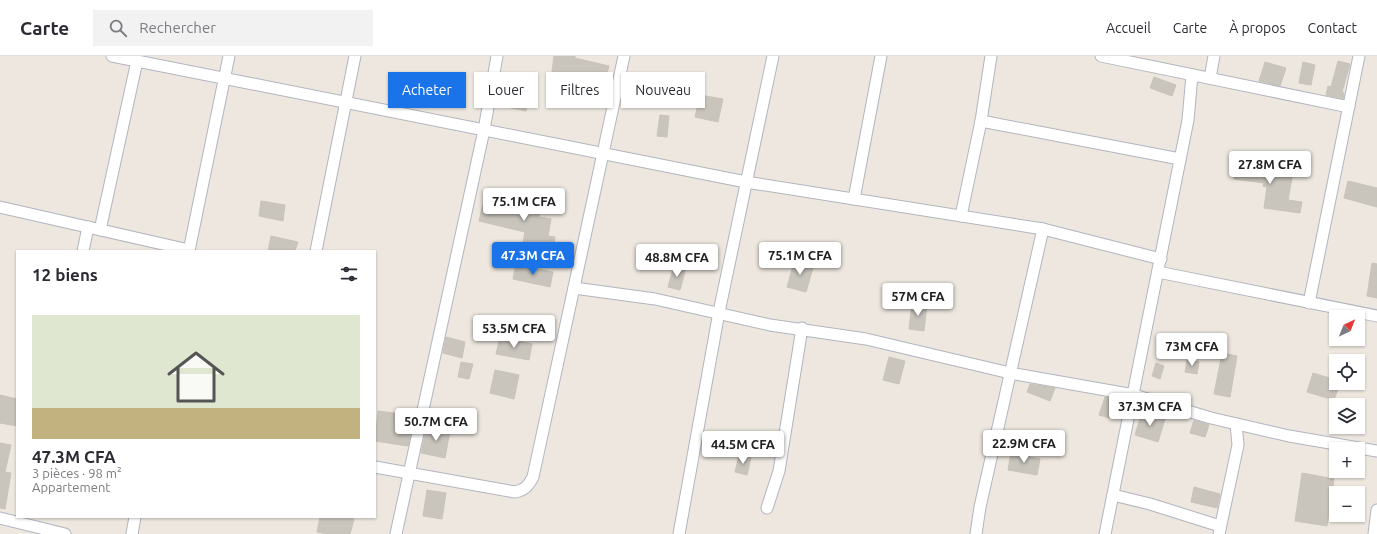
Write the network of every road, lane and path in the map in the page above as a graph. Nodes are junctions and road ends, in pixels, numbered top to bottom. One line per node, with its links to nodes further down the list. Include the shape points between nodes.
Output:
1 (112, 56): 12 (street)
2 (229, 56): 14 (street)
3 (355, 56): 16 (street)
4 (498, 56): 19 (street)
5 (624, 56): 20 (street)
6 (773, 56): 22 (street)
7 (881, 56): 23 (street)
8 (991, 56): 18 (street)
9 (1101, 56): 13 (street)
10 (1214, 56): 15 (street)
11 (1360, 56): 17 (street)
12 (137, 61): 14 (street); 28 (street)
13 (1192, 74): 15 (street); 21 (street, via 1188,120)
14 (225, 78): 16 (street); 30 (street)
15 (1210, 78): 17 (street)
16 (346, 102): 19 (street); 31 (street)
17 (1349, 107): 35 (street)
18 (981, 121): 21 (street); 25 (street)
19 (484, 130): 20 (street); 44 (street)
20 (603, 154): 22 (street); 34 (street)
21 (1180, 159): 32 (street)
22 (746, 182): 23 (street); 36 (street)
23 (854, 199): 25 (street)
24 (0, 207): 26 (street)
25 (961, 216): 27 (street)
26 (88, 227): 28 (street); 29 (street)
27 (1043, 229): 32 (street); 39 (street)
28 (100, 230): 30 (street)
29 (83, 250)
30 (189, 250)
31 (316, 250)
32 (1161, 259): 33 (street)
33 (1158, 272): 35 (street); 40 (street)
34 (574, 288): 36 (street, via 655,299); 44 (street, via 533,477 528,486 515,492)
35 (1309, 303): 37 (street)
36 (719, 312): 38 (street, via 770,325); 55 (street)
37 (1377, 316)
38 (802, 328): 39 (street, via 866,339); 46 (street, via 779,471)
39 (1010, 373): 40 (street); 56 (street)
40 (1134, 396): 41 (street); 45 (street)
41 (1236, 424): 42 (street, via 1288,436); 51 (street, via 1238,445)
42 (1377, 451)
43 (376, 467): 44 (street)
44 (409, 473): 54 (street)
45 (1113, 495): 51 (street, via 1150,504); 57 (street)
46 (767, 508)
47 (1377, 510): 58 (street)
48 (0, 518): 50 (street)
49 (135, 518): 53 (street)
50 (27, 520): 52 (street)
51 (1220, 530)
52 (65, 534)
53 (132, 534)
54 (396, 534)
55 (679, 534)
56 (976, 534)
57 (1105, 534)
58 (1374, 534)

